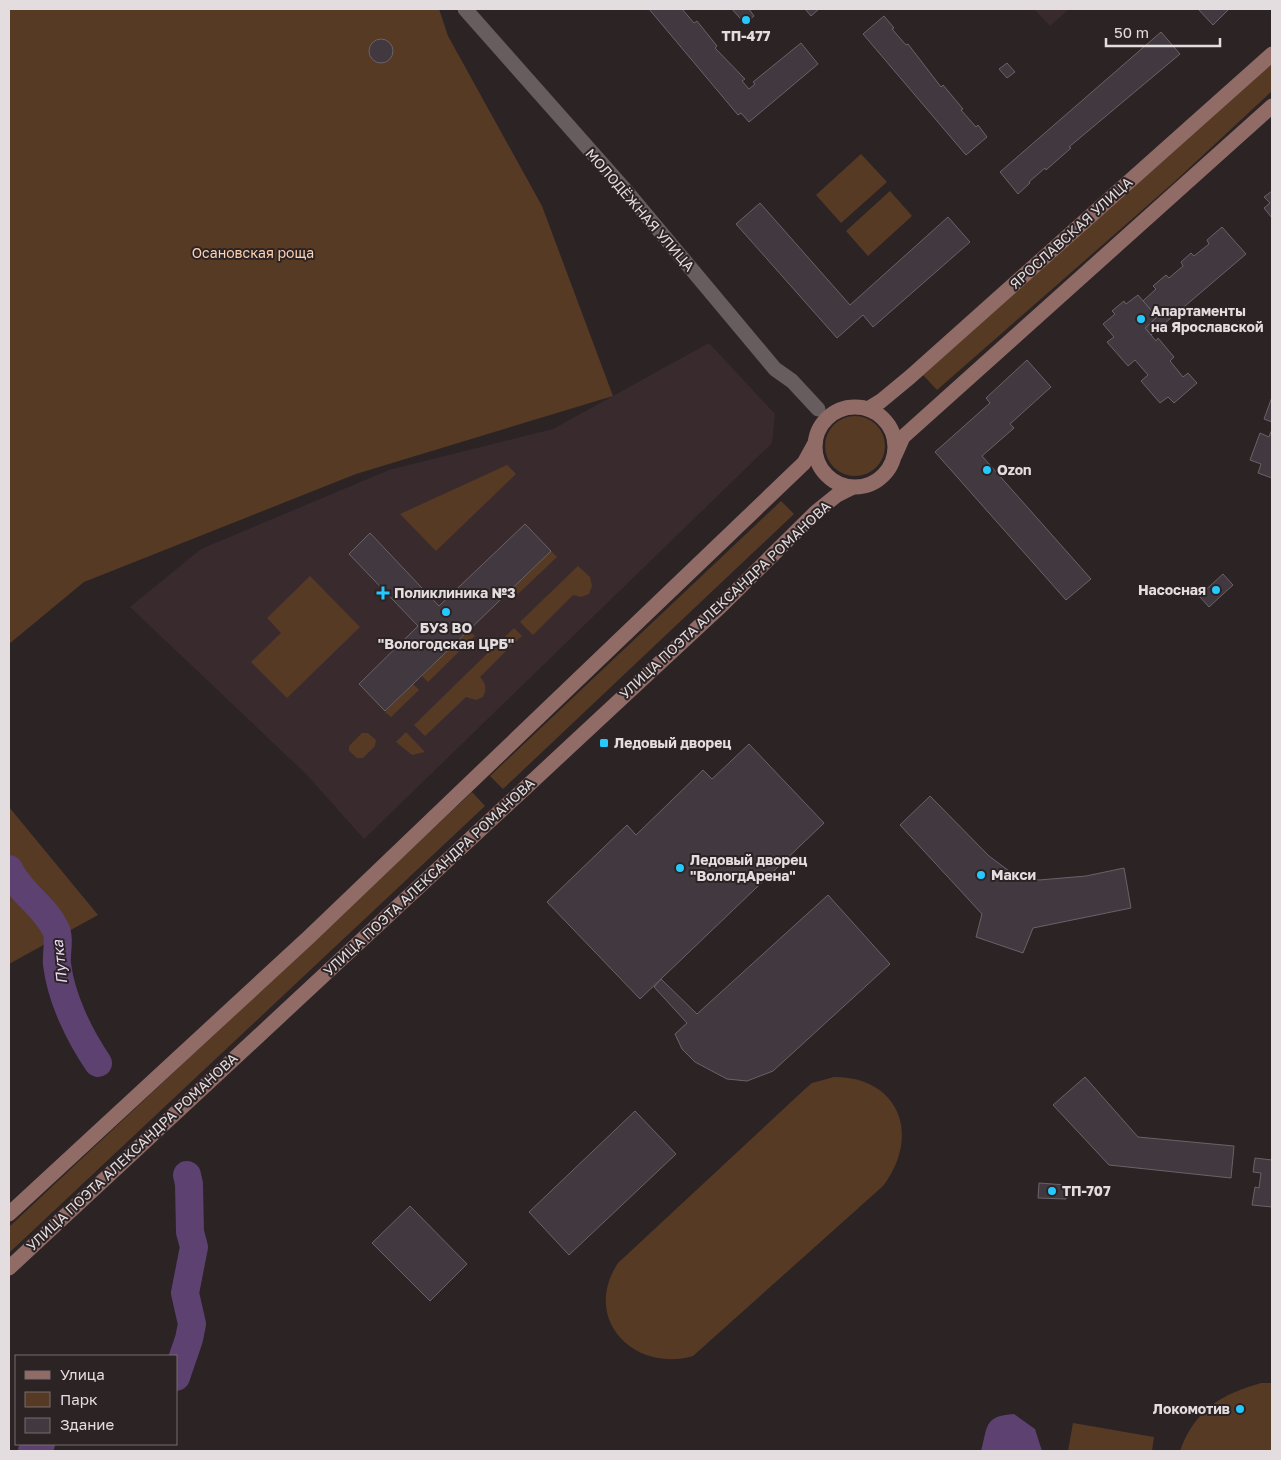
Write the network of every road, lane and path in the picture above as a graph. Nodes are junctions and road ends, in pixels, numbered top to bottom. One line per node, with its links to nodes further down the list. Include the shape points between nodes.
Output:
1 (465, 9): 4 (street, МОЛОДЁЖНАЯ УЛИЦА, via 627,192 775,369 792,381)
2 (1272, 54): 5 (main road, ЯРОСЛАВСКАЯ УЛИЦА, via 910,377)
3 (1272, 106): 7 (main road, via 903,437)
4 (818, 408)
5 (868, 409): 6 (main road, via 848,408 830,415); 7 (main road, via 882,417 892,430)
6 (815, 442): 8 (main road, via 817,461 826,476); 9 (main road, via 804,463 672,591 309,937)
7 (895, 455): 8 (main road, via 888,471 876,482)
8 (851, 488): 10 (main road, УЛИЦА ПОЭТА АЛЕКСАНДРА РОМАНОВА, via 816,512 716,610)
9 (9, 1214)
10 (9, 1268)

